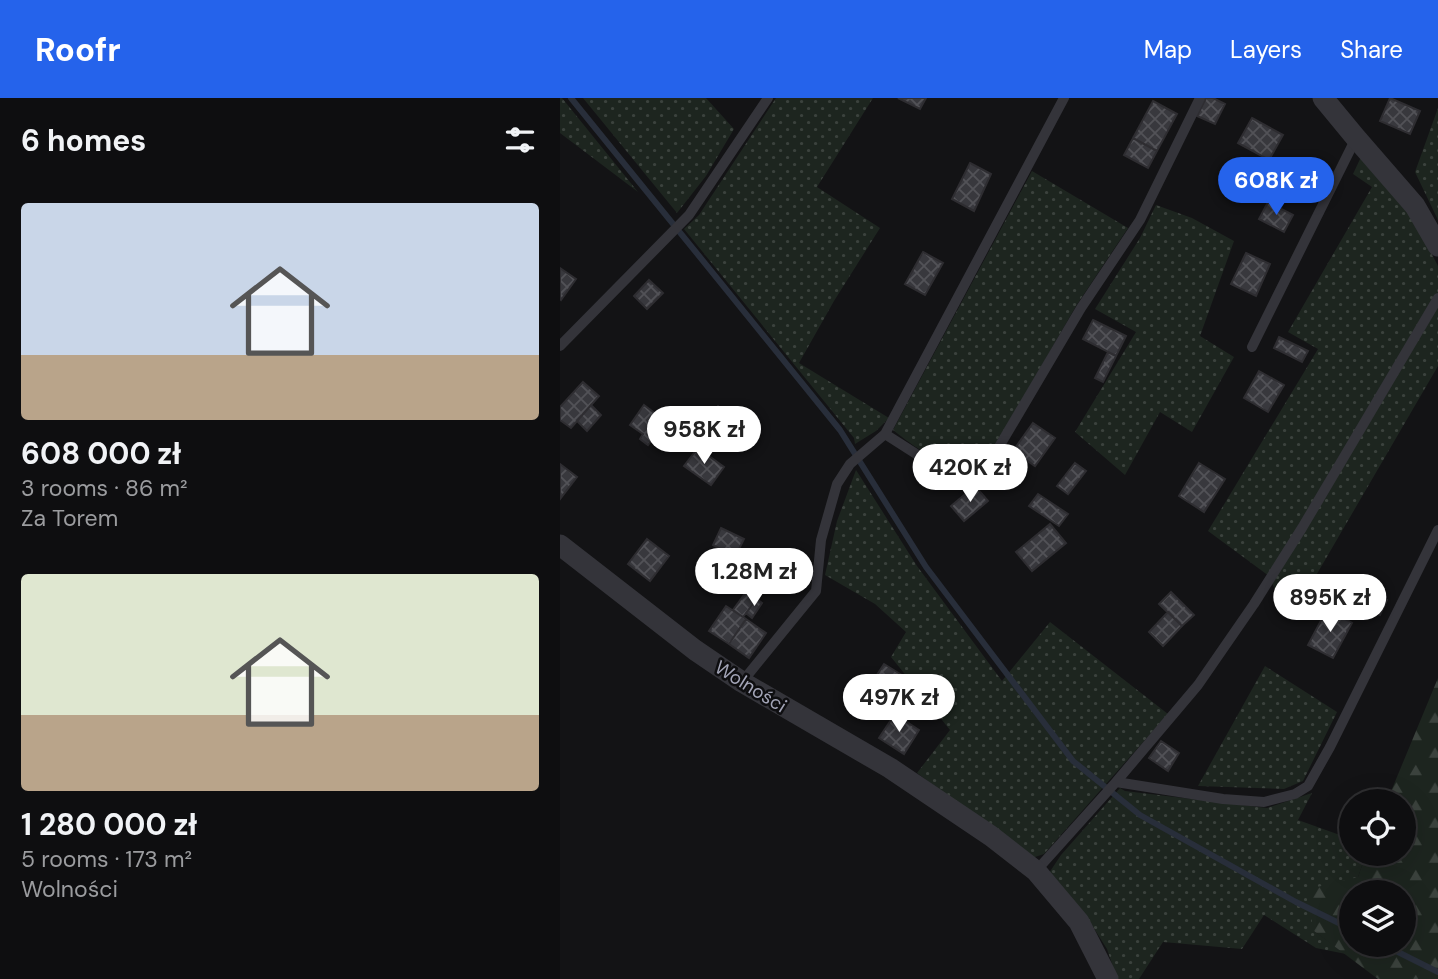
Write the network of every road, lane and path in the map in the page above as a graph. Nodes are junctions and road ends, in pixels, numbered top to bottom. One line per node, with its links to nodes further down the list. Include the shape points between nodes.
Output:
1 (768, 98): 8 (lane, via 689,215)
2 (1064, 98): 10 (lane)
3 (1200, 98): 10 (lane, via 1140,219 1081,307 993,457 966,474 935,466)
4 (1323, 98): 5 (street)
5 (1356, 138): 6 (street, via 1415,206); 9 (lane)
6 (1438, 246)
7 (1438, 298): 14 (lane, via 1254,604 1198,685)
8 (560, 346)
9 (1252, 347)
10 (885, 434): 13 (lane, via 850,464 837,484 821,540 816,591)
11 (1438, 530): 14 (lane, via 1308,786 1264,802)
12 (560, 545): 13 (street, Wolności)
13 (743, 682): 15 (street, Wolności, via 890,768)
14 (1116, 782): 15 (lane)
15 (1037, 871): 16 (street, Wolności, via 1079,922)
16 (1108, 979)

